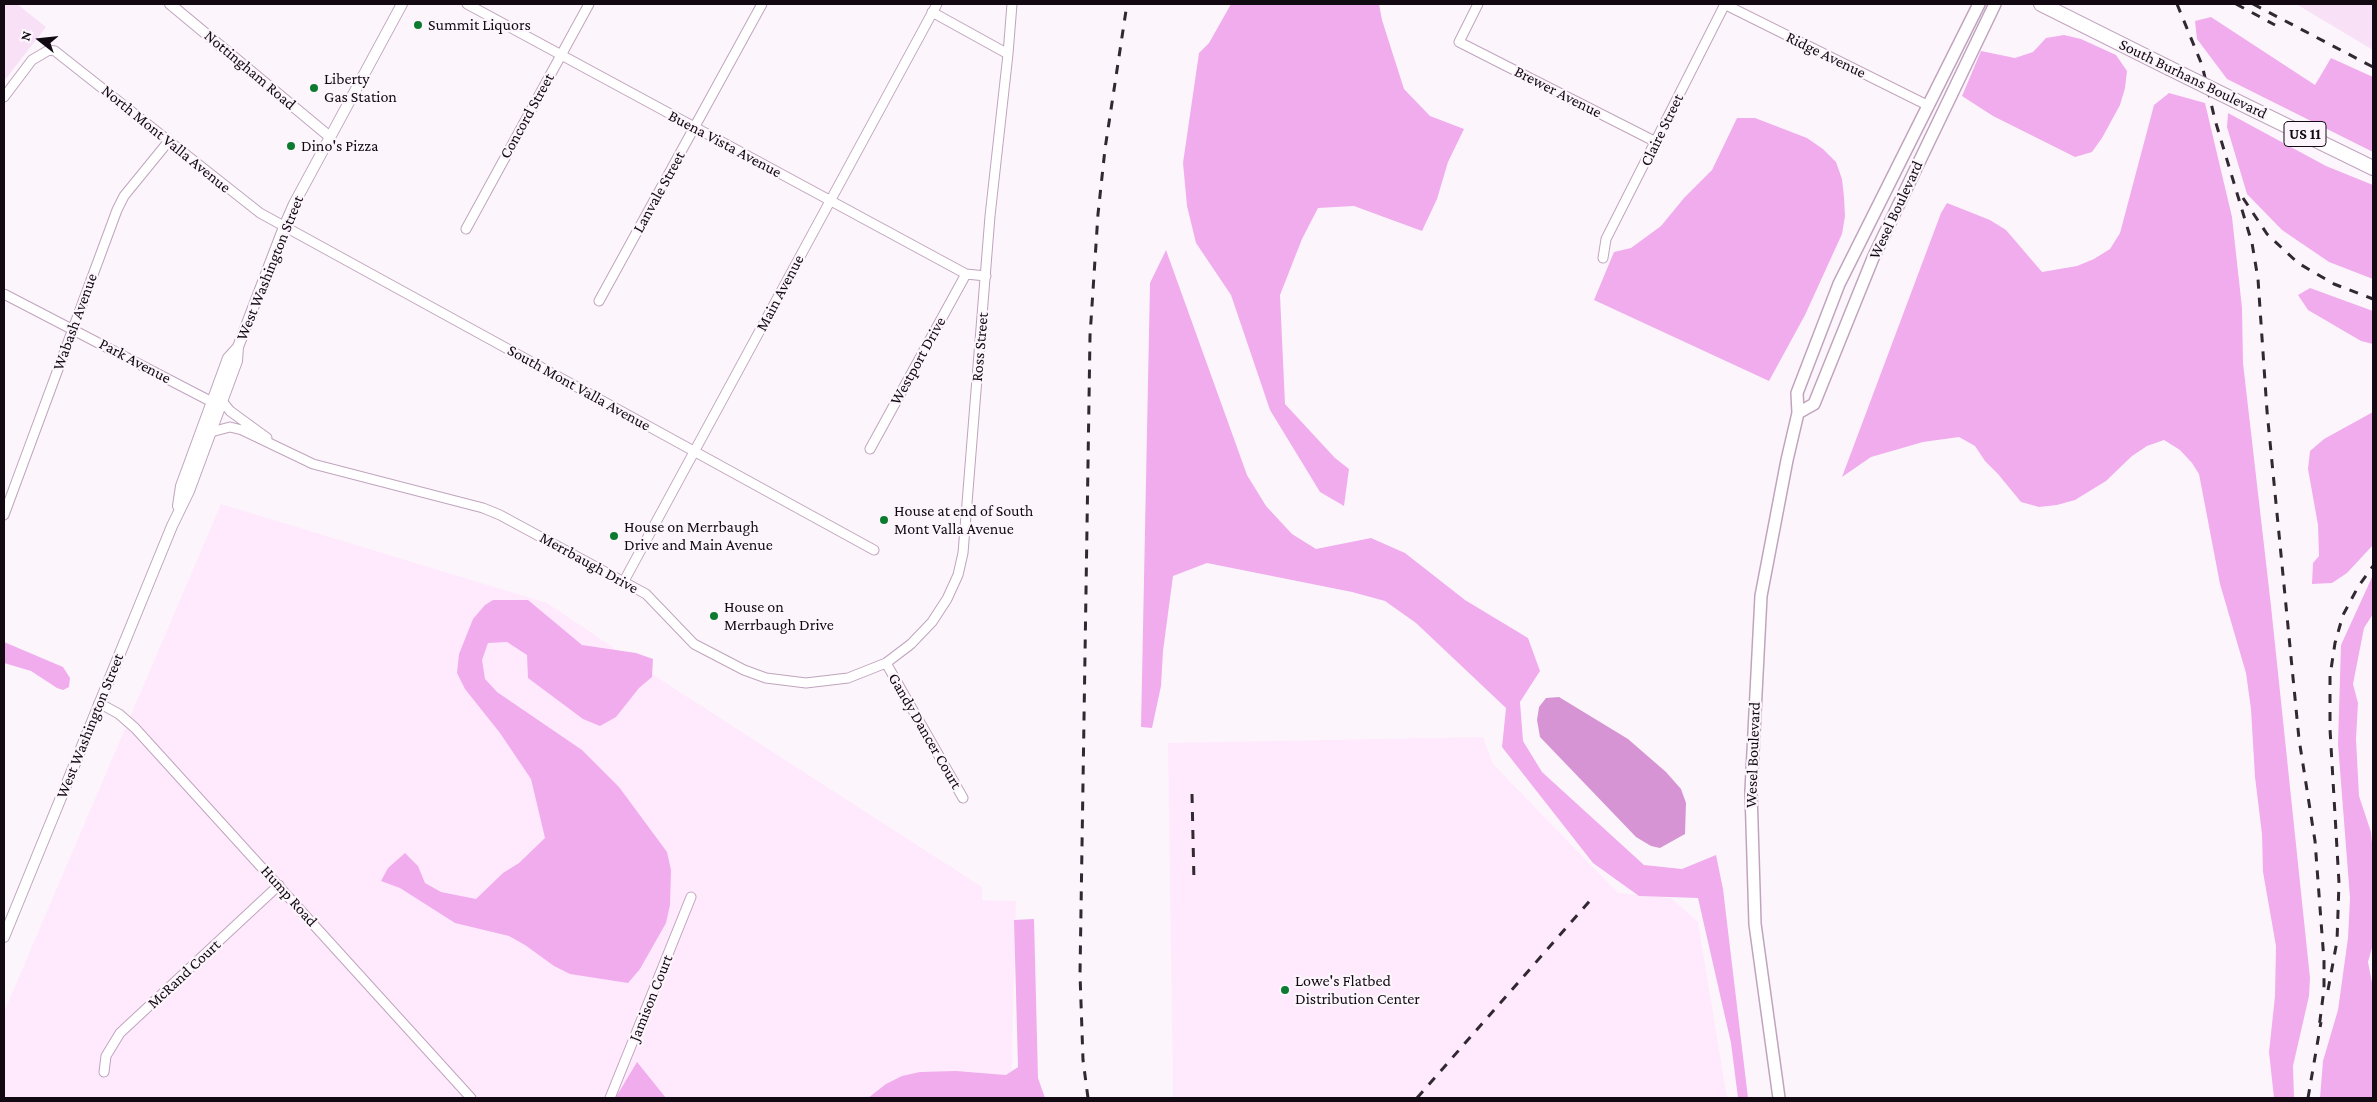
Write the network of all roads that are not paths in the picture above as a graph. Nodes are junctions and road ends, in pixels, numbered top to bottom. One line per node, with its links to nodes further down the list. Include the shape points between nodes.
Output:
1 (170, 4): 18 (street, Nottingham Road)
2 (402, 4): 18 (street, West Washington Street)
3 (467, 4): 14 (street, Buena Vista Avenue)
4 (589, 4): 14 (street, Concord Street)
5 (762, 4): 17 (street, Lanvale Street)
6 (1012, 4): 13 (street, Ross Street)
7 (1478, 4): 20 (street, Brewer Avenue, via 1459,42)
8 (1725, 4): 16 (street, Ridge Avenue); 20 (street, Claire Street)
9 (1979, 4): 16 (main road, Wesel Boulevard)
10 (1995, 4): 32 (main road, Wesel Boulevard, via 1870,266 1814,404)
11 (2040, 4): 21 (main road, South Burhans Boulevard / US 11, bridge)
12 (935, 8): 13 (street); 22 (street, Main Avenue)
13 (1008, 54): 27 (street, Ross Street)
14 (561, 55): 17 (street, Buena Vista Avenue); 24 (street, Concord Street)
15 (4, 98): 19 (street, North Mont Valla Avenue, via 32,60 48,50 61,54)
16 (1929, 106): 32 (main road, Wesel Boulevard, via 1839,284 1797,393)
17 (695, 127): 22 (street, Buena Vista Avenue); 29 (street, Lanvale Street)
18 (330, 137): 23 (street, West Washington Street)
19 (168, 142): 23 (street, North Mont Valla Avenue, via 260,213); 30 (street, Wabash Avenue, via 124,196)
20 (1656, 142): 25 (street, Claire Street, via 1606,239)
21 (2373, 168)
22 (830, 201): 26 (street, Buena Vista Avenue); 36 (street, Main Avenue)
23 (284, 227): 31 (street, West Washington Street, via 238,347 238,361); 36 (street, South Mont Valla Avenue)
24 (466, 229)
25 (1603, 258)
26 (966, 274): 27 (street, Buena Vista Avenue); 35 (street, Westport Drive)
27 (986, 276): 41 (street, Ross Street, via 966,526 958,575 932,622)
28 (4, 294): 30 (street, Park Avenue)
29 (598, 301)
30 (73, 329): 31 (street, Park Avenue); 37 (street, Wabash Avenue)
31 (217, 402): 33 (street, West Washington Street); 34 (street, Merrbaugh Drive); 38 (street, West Washington Street, via 181,486)
32 (1798, 413): 50 (main road, Wesel Boulevard, via 1761,596 1751,791 1755,924)
33 (211, 432): 34 (street, Merrbaugh Drive, via 236,428); 38 (street, West Washington Street)
34 (275, 445): 40 (street, Merrbaugh Drive, via 313,464 484,508)
35 (870, 449)
36 (694, 451): 39 (street, South Mont Valla Avenue); 40 (street, Main Avenue)
37 (4, 515)
38 (177, 515): 42 (street, West Washington Street)
39 (874, 550)
40 (624, 581): 41 (street, Merrbaugh Drive, via 646,594 694,644 724,662 766,678 826,682 864,673)
41 (886, 663): 43 (street, Gandy Dancer Court)
42 (99, 703): 44 (street, Hump Road, via 135,728); 46 (street, West Washington Street)
43 (963, 798)
44 (279, 885): 47 (street, McRand Court, via 120,1033 106,1056); 48 (street, Hump Road)
45 (691, 897): 49 (street, Jamison Court)
46 (4, 937)
47 (104, 1072)
48 (471, 1098)
49 (610, 1098)
50 (1778, 1098)

